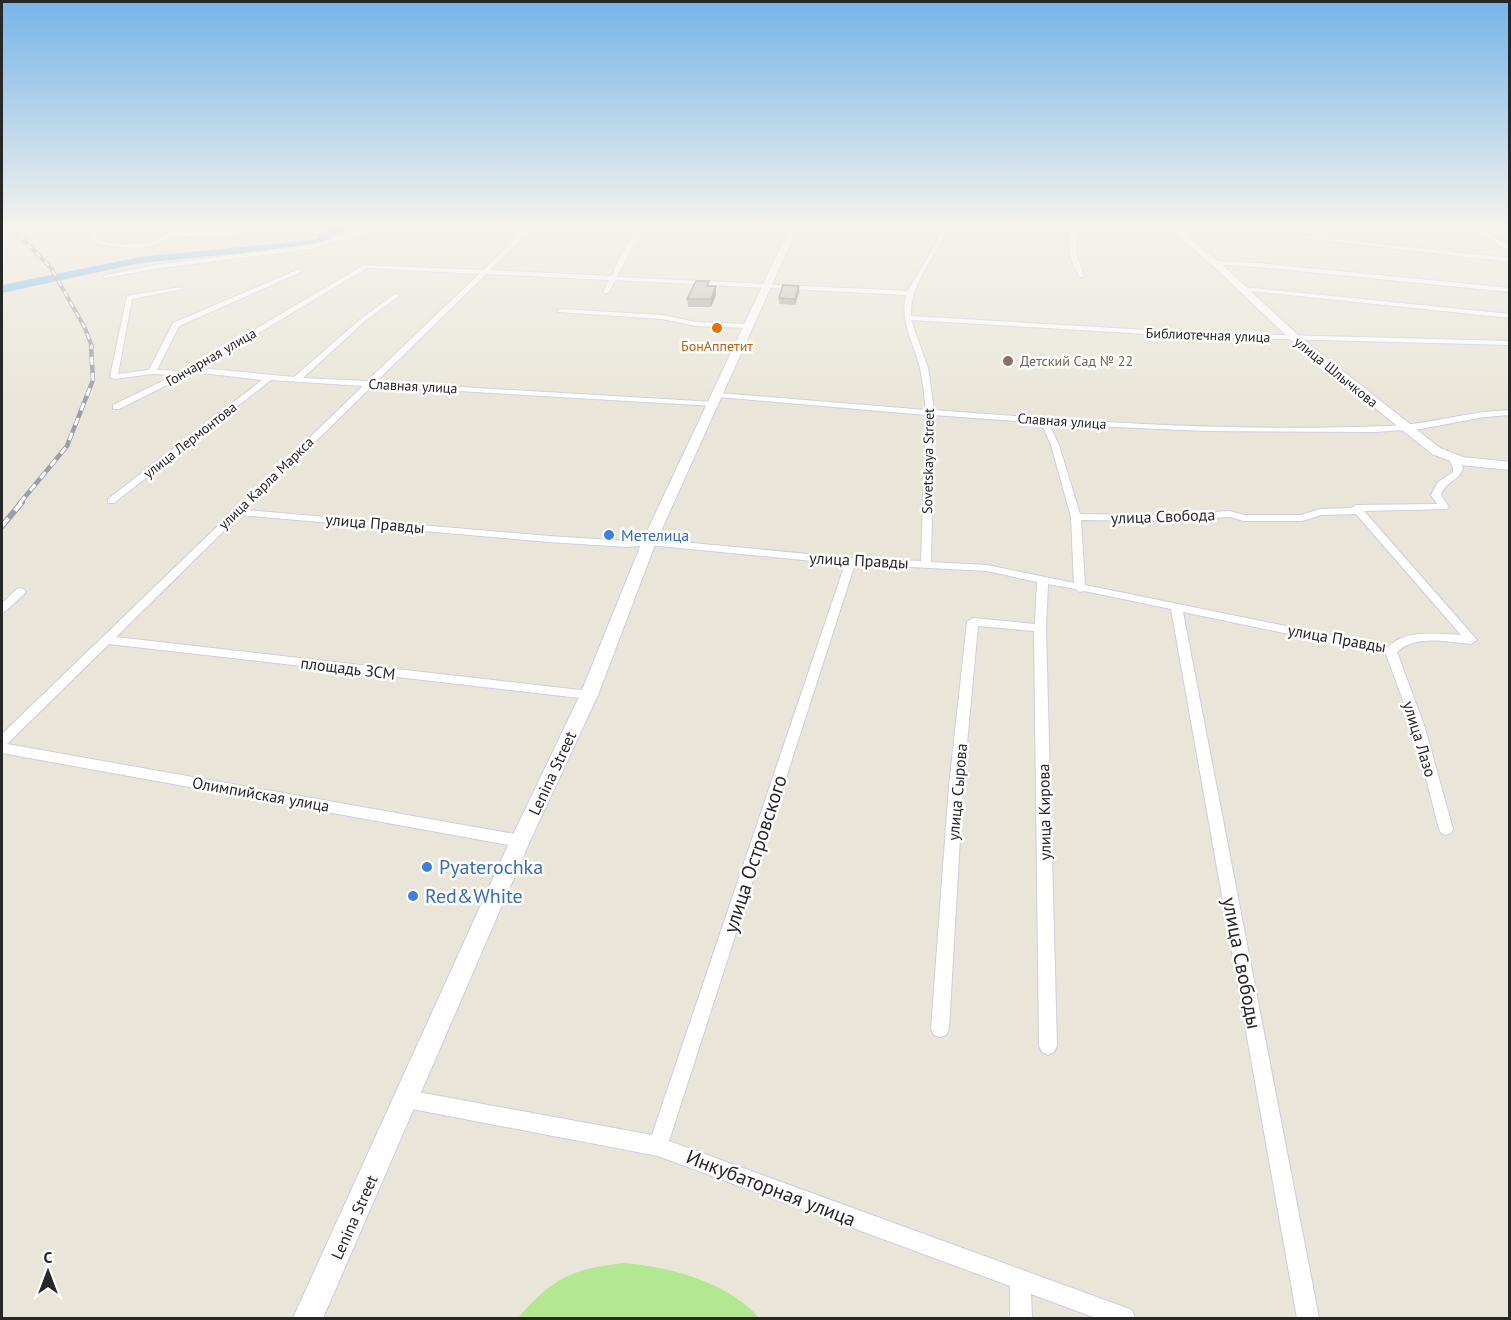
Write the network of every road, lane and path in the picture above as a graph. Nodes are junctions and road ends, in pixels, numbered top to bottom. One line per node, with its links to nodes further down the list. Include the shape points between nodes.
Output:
1 (181, 289): 20 (street, Славная улица, via 129,297 114,377)
2 (258, 289): 20 (street, via 176,325)
3 (328, 289): 19 (street, Гончарная улица)
4 (468, 289): 23 (street, улица Карла Маркса)
5 (608, 289): 10 (street)
6 (766, 289): 16 (main road, Lenina Street)
7 (820, 289): 11 (street)
8 (913, 289): 11 (street, Sovetskaya Street)
9 (1242, 289): 14 (street); 17 (main road, улица Шлычкова)
10 (606, 292)
11 (910, 293): 15 (street, Sovetskaya Street)
12 (397, 295): 22 (street)
13 (560, 311): 16 (street)
14 (1509, 316)
15 (908, 318): 17 (street, Библиотечная улица); 26 (street, Sovetskaya Street, via 924,368)
16 (750, 326): 24 (main road, Lenina Street)
17 (1295, 338): 18 (street, Библиотечная улица); 29 (main road, улица Шлычкова)
18 (1509, 343)
19 (192, 370): 20 (street, Славная улица); 21 (street, Славная улица); 25 (street, Гончарная улица)
20 (152, 372)
21 (269, 378): 22 (street, Славная улица); 32 (street, улица Лермонтова)
22 (297, 379): 23 (street, Славная улица)
23 (368, 384): 24 (street, Славная улица); 34 (street, улица Карла Маркса)
24 (716, 400): 26 (street, Славная улица); 36 (main road, Lenina Street)
25 (116, 407)
26 (930, 412): 28 (street, Славная улица); 38 (street, Sovetskaya Street)
27 (1509, 412): 29 (street, Славная улица, via 1485,412)
28 (1044, 421): 29 (street, Славная улица, via 1274,429); 35 (street, via 1055,444)
29 (1406, 428): 30 (main road, улица Шлычкова, via 1436,451)
30 (1454, 459): 31 (main road); 33 (street, улица Свобода, via 1457,473 1437,490 1444,507 1359,507)
31 (1509, 466)
32 (111, 501)
33 (1357, 511): 35 (street, улица Свобода, via 1320,512 1302,518 1244,518 1230,514); 46 (street, улица Правды, via 1471,640 1410,638 1395,644)
34 (236, 512): 36 (street, улица Правды, via 549,539); 45 (street, улица Карла Маркса)
35 (1076, 517): 40 (street)
36 (649, 542): 37 (street, улица Правды); 47 (main road, Lenina Street)
37 (851, 561): 38 (street, улица Правды); 55 (street, улица Островского)
38 (926, 564): 39 (street, улица Правды, via 987,568)
39 (1043, 579): 40 (street, улица Правды); 44 (street, улица Кирова)
40 (1080, 589): 42 (street, улица Правды)
41 (21, 591): 43 (street)
42 (1176, 607): 46 (street, улица Правды); 60 (street, улица Свободы)
43 (2, 609)
44 (1040, 628): 52 (street, улица Сырова, via 973,622 956,786); 53 (street, улица Кирова)
45 (107, 640): 47 (street, площадь ЗСМ); 48 (street, улица Карла Маркса)
46 (1391, 651): 50 (street, улица Лазо, via 1419,728)
47 (589, 695): 51 (main road, Lenina Street)
48 (2, 741)
49 (2, 748): 51 (street, Олимпийская улица)
50 (1446, 829)
51 (520, 841): 54 (main road, Lenina Street)
52 (940, 1029)
53 (1048, 1046)
54 (407, 1099): 55 (street, Инкубаторная улица); 57 (main road, Lenina Street)
55 (658, 1146): 56 (street, Инкубаторная улица)
56 (1020, 1282): 58 (street); 59 (street, Инкубаторная улица)
57 (308, 1318)
58 (1021, 1318)
59 (1124, 1318)
60 (1308, 1318)

